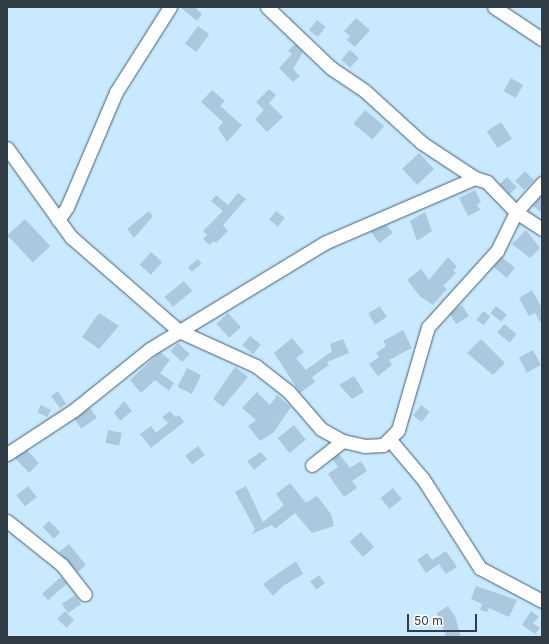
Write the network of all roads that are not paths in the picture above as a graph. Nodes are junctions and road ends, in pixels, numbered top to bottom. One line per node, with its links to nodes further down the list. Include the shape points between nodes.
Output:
1 (170, 7): 9 (street, via 116,92 70,201)
2 (267, 7): 6 (street, via 331,68 365,91 422,143)
3 (494, 7): 4 (street)
4 (542, 39)
5 (7, 148): 9 (street)
6 (475, 178): 8 (street, via 487,182); 11 (street, via 324,243)
7 (542, 183): 8 (street)
8 (516, 212): 10 (street); 12 (street, via 497,250 428,327 398,430)
9 (58, 220): 11 (street, via 71,236)
10 (542, 229)
11 (179, 331): 13 (street, via 256,366 290,392 321,429); 14 (street, via 150,349 74,410)
12 (390, 440): 13 (street, via 383,445 364,446); 18 (street, via 423,479 480,568)
13 (343, 441): 15 (street)
14 (7, 454)
15 (312, 465)
16 (7, 521): 17 (street, via 62,565)
17 (85, 594)
18 (542, 601)

